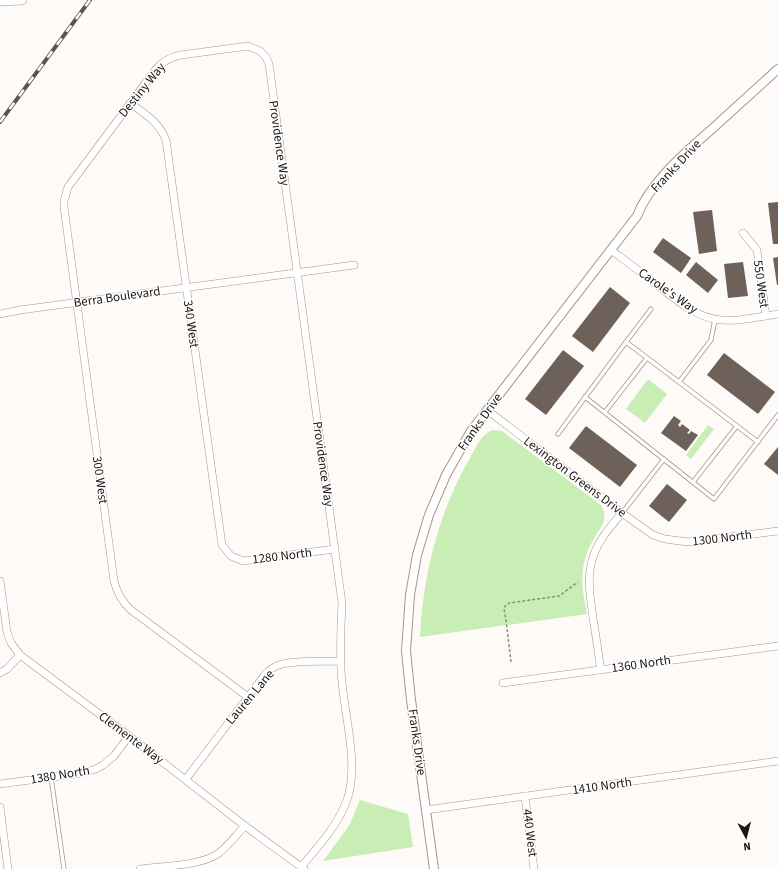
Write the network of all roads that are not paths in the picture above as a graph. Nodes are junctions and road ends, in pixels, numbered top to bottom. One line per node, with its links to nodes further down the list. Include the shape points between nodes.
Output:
1 (22, 0): 2 (main road)
2 (0, 1)
3 (260, 51): 5 (street, Destiny Way, via 244,46 171,57 159,66); 10 (street, Providence Way, via 266,56 268,64)
4 (778, 69): 8 (street, Franks Drive, via 674,164 642,204 637,216)
5 (130, 104): 6 (street, Destiny Way, via 68,187); 11 (street, 340 West, via 155,121 166,140)
6 (64, 201): 12 (street, 300 West)
7 (743, 233): 16 (street, 550 West, via 757,250)
8 (611, 250): 17 (street, Carole's Way, via 688,309); 22 (street, Franks Drive)
9 (354, 265): 10 (street, Berra Boulevard)
10 (297, 273): 11 (street, Berra Boulevard); 33 (street, Providence Way)
11 (187, 288): 12 (street, Berra Boulevard); 34 (street, 340 West, via 221,540 224,549)
12 (76, 303): 14 (street, Berra Boulevard); 42 (street, 300 West, via 117,592 127,606)
13 (651, 308): 18 (lane)
14 (0, 314)
15 (778, 314): 16 (street, Carole's Way)
16 (766, 316): 17 (street, Carole's Way, via 738,320)
17 (715, 319): 20 (lane, via 710,340)
18 (626, 342): 19 (lane); 21 (lane)
19 (647, 358): 20 (lane); 23 (lane)
20 (679, 382): 25 (lane)
21 (585, 397): 23 (lane); 26 (lane)
22 (487, 410): 30 (street, Lexington Greens Drive); 50 (street, Franks Drive, via 471,431 437,494 423,535 410,594 407,669)
23 (605, 412): 28 (lane)
24 (778, 415): 27 (lane)
25 (737, 426): 27 (lane); 29 (lane)
26 (558, 434)
27 (758, 442): 29 (lane, via 714,499)
28 (664, 459): 29 (lane); 30 (lane)
29 (693, 482)
30 (622, 513): 32 (street, Lexington Greens Drive, via 653,535); 39 (street, via 604,535 594,553 589,572 589,590)
31 (778, 530): 32 (street, 1300 North, via 688,542)
32 (665, 539)
33 (335, 549): 34 (street, 1280 North, via 248,560 239,560); 38 (street, Providence Way, via 342,603)
34 (231, 556)
35 (0, 581): 37 (street, Clemente Way, via 9,638)
36 (778, 646): 39 (street, 1360 North)
37 (20, 655): 40 (street); 43 (street, Clemente Way)
38 (340, 661): 42 (street, Lauren Lane, via 279,665 267,672); 52 (street, Providence Way, via 352,761 350,790 340,816)
39 (601, 670): 41 (street, 1360 North)
40 (0, 673)
41 (503, 683)
42 (248, 697): 46 (street, Lauren Lane)
43 (129, 736): 45 (street, 1380 North, via 114,756 96,769); 46 (street, Clemente Way)
44 (778, 761): 48 (street, 1410 North)
45 (51, 777): 47 (street, 1380 North); 54 (lane)
46 (186, 780): 51 (street, Clemente Way)
47 (0, 784)
48 (525, 796): 50 (street, 1410 North); 57 (street, 440 West)
49 (0, 808): 53 (street)
50 (426, 810): 56 (street, Franks Drive)
51 (245, 826): 52 (street, Clemente Way); 55 (street, via 218,854 204,861)
52 (301, 868)
53 (8, 869)
54 (64, 869)
55 (140, 869)
56 (434, 869)
57 (534, 869)

